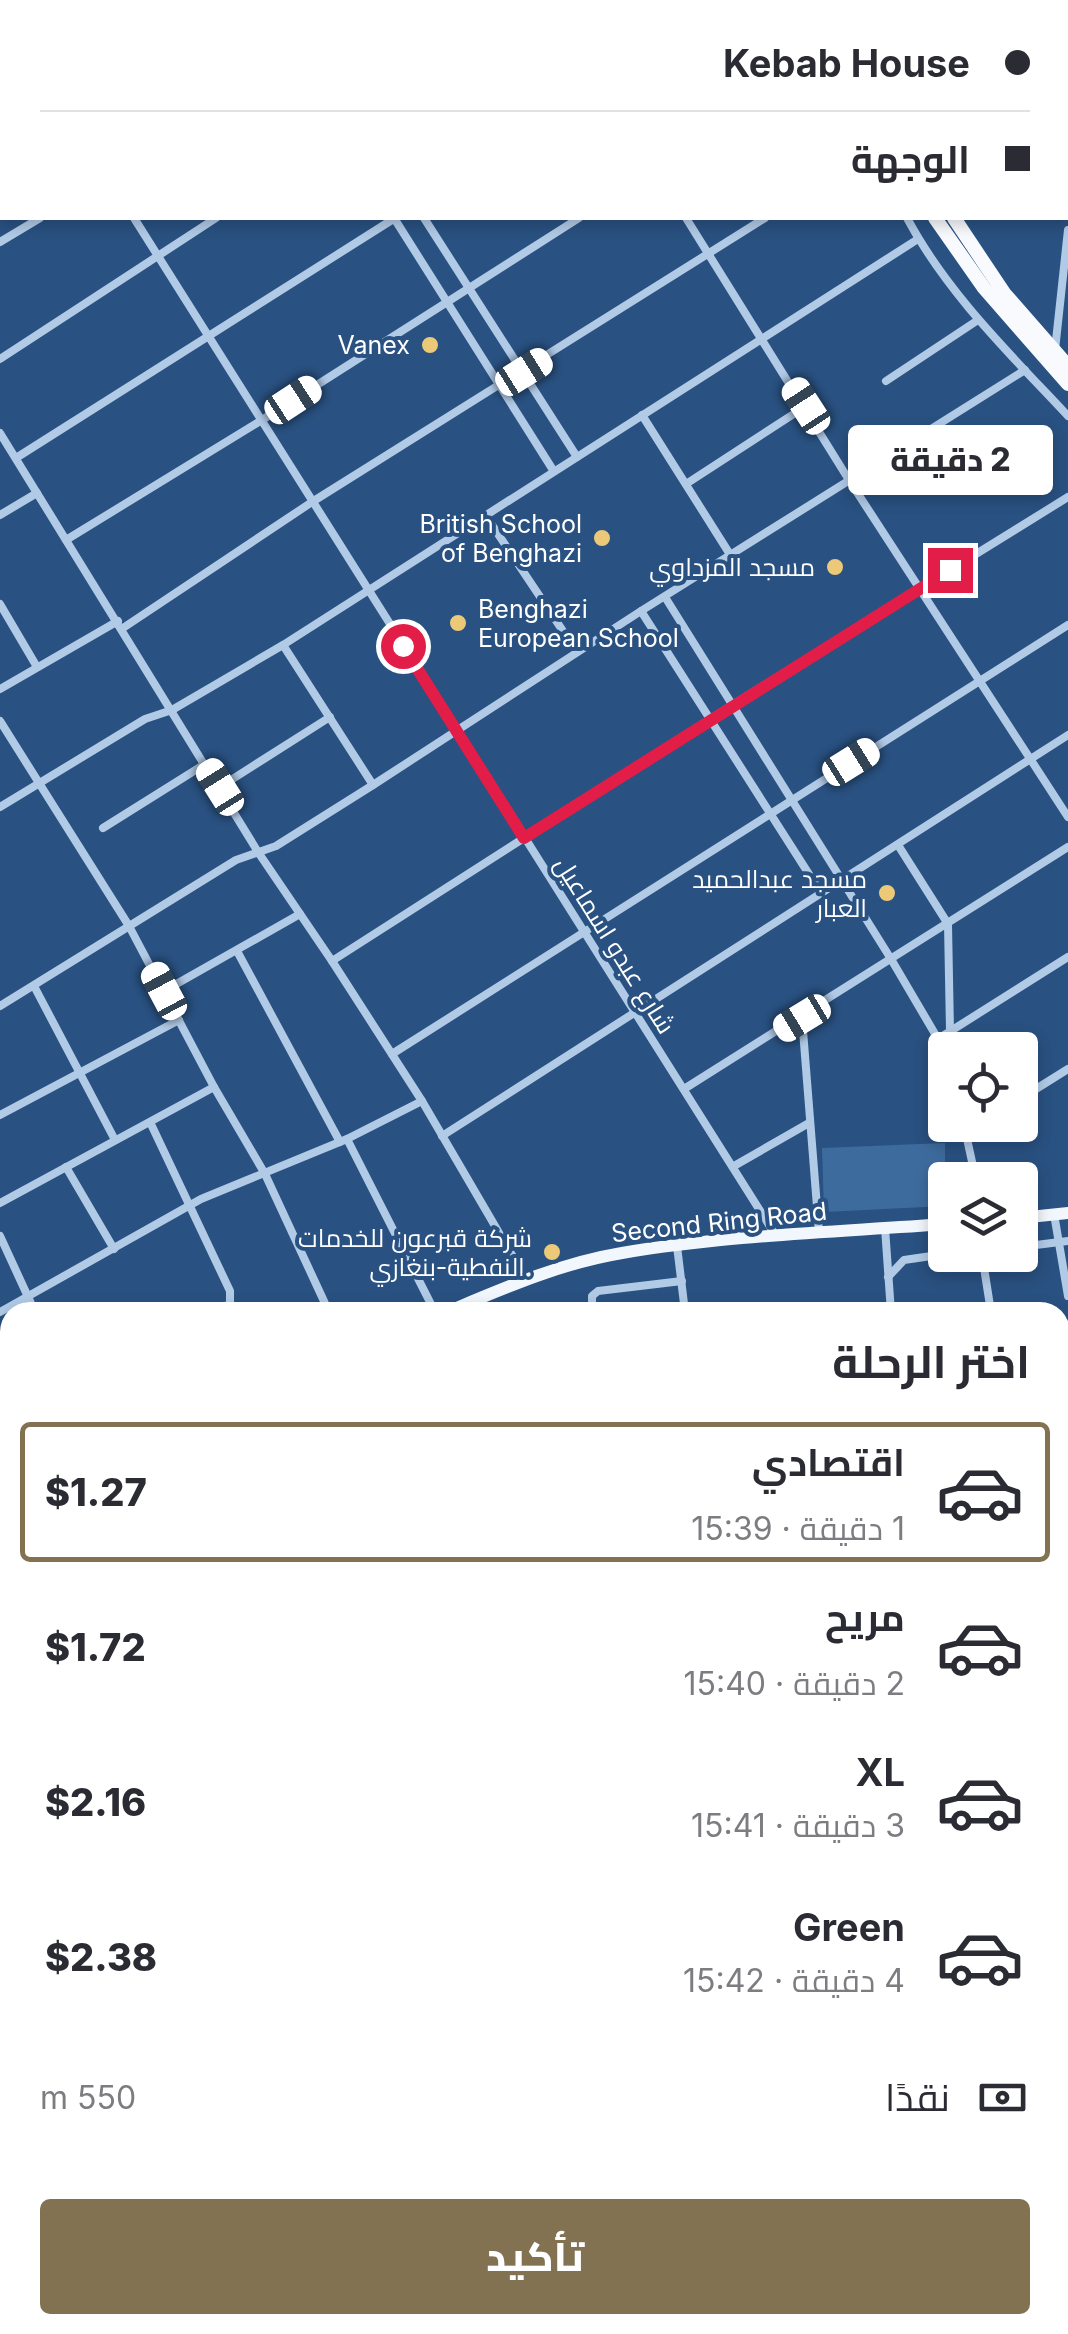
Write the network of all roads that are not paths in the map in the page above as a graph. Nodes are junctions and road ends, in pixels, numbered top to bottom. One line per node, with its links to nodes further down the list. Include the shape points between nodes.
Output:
1 (37, 220): 15 (street)
2 (135, 220): 17 (street, شارع عبدو اسماعيل)
3 (213, 220): 17 (street)
4 (392, 220): 22 (street)
5 (396, 220): 20 (street)
6 (425, 220): 18 (street)
7 (576, 220): 18 (street)
8 (687, 220): 16 (street)
9 (762, 220): 16 (street)
10 (908, 220): 14 (street)
11 (937, 220): 30 (highway, via 984,288)
12 (955, 220): 24 (highway, via 1004,293)
13 (1068, 230): 19 (street)
14 (918, 238): 21 (street); 23 (street)
15 (0, 242)
16 (709, 254): 23 (street); 28 (street)
17 (157, 255): 22 (street, شارع عبدو اسماعيل); 25 (street)
18 (468, 286): 20 (street); 28 (street)
19 (1064, 296): 24 (street)
20 (446, 301): 31 (street); 35 (street)
21 (978, 320): 27 (street); 29 (street)
22 (208, 334): 35 (street, شارع عبدو اسماعيل); 38 (street)
23 (762, 338): 32 (street); 33 (street)
24 (1055, 350): 26 (highway)
25 (0, 359)
26 (1068, 366)
27 (1025, 370): 34 (street); 40 (street)
28 (524, 372): 31 (street); 37 (street)
29 (886, 380)
30 (1068, 384)
31 (499, 387): 39 (street); 44 (street)
32 (806, 406): 40 (street); 41 (street)
33 (642, 414): 37 (street); 41 (street)
34 (1068, 416)
35 (262, 420): 44 (street, شارع عبدو اسماعيل); 47 (street)
36 (0, 433): 38 (street)
37 (577, 457): 39 (street)
38 (16, 458): 42 (street)
39 (554, 470): 46 (street)
40 (849, 480): 48 (street); 49 (street)
41 (686, 484): 48 (street)
42 (37, 492): 45 (street); 47 (street)
43 (1068, 497): 49 (street)
44 (312, 502): 50 (street, شارع عبدو اسماعيل); 54 (street)
45 (0, 516)
46 (486, 516): 50 (street); 57 (street)
47 (66, 540): 54 (street)
48 (731, 556): 51 (street)
49 (920, 588): 59 (street); 61 (street)
50 (368, 592): 56 (street); 66 (street, شارع عبدو اسماعيل)
51 (665, 598): 53 (street); 61 (street)
52 (0, 604): 58 (street)
53 (641, 611): 57 (street); 64 (street)
54 (120, 624): 58 (street); 62 (street)
55 (1068, 624): 59 (street)
56 (283, 645): 62 (street); 63 (street)
57 (577, 652): 66 (street)
58 (38, 667): 60 (street)
59 (979, 680): 68 (street); 73 (street)
60 (0, 689)
61 (732, 705): 64 (street); 73 (street)
62 (172, 710): 69 (street); 70 (street, via 145,719)
63 (330, 717): 71 (street); 72 (street)
64 (710, 719): 75 (street); 78 (street)
65 (0, 721): 70 (street)
66 (456, 731): 71 (street); 78 (street, شارع عبدو اسماعيل)
67 (1068, 735): 68 (street)
68 (1030, 759): 76 (street); 79 (street)
69 (206, 764): 72 (street); 77 (street)
70 (38, 784): 74 (street); 86 (street)
71 (373, 785): 81 (street)
72 (220, 787): 81 (street)
73 (790, 800): 75 (street); 82 (street)
74 (0, 807)
75 (769, 812): 83 (street); 87 (street)
76 (1068, 816)
77 (102, 828)
78 (524, 838): 87 (street, شارع عبدو اسماعيل); 91 (street)
79 (898, 845): 82 (street); 85 (street)
80 (1068, 847): 85 (street)
81 (258, 852): 84 (street); 86 (street)
82 (842, 881): 83 (street); 90 (street)
83 (822, 893): 95 (street)
84 (300, 914): 88 (street); 91 (street)
85 (948, 924): 90 (street); 98 (street)
86 (129, 926): 92 (street); 93 (street)
87 (584, 933): 95 (street, شارع عبدو اسماعيل); 100 (street)
88 (237, 951): 93 (street); 112 (street)
89 (1068, 957): 98 (street)
90 (891, 959): 96 (street); 99 (street)
91 (332, 961): 100 (street)
92 (34, 986): 94 (street); 102 (street)
93 (164, 991): 97 (street)
94 (0, 1006)
95 (634, 1011): 105 (street, شارع عبدو اسماعيل); 110 (street)
96 (802, 1018): 105 (street); 109 (street)
97 (179, 1020): 102 (street); 103 (street)
98 (950, 1031)
99 (934, 1032)
100 (392, 1054): 106 (street)
101 (1068, 1069): 104 (street)
102 (79, 1073): 107 (street); 111 (street)
103 (214, 1086): 108 (street); 115 (street)
104 (1038, 1088)
105 (684, 1090): 113 (street, شارع عبدو اسماعيل)
106 (422, 1101): 110 (street); 112 (street)
107 (0, 1115)
108 (150, 1122): 111 (street); 117 (street)
109 (809, 1123): 113 (street); 121 (street)
110 (442, 1136): 131 (street)
111 (116, 1140): 114 (street)
112 (343, 1140): 115 (street); 139 (street)
113 (734, 1166): 123 (street, شارع عبدو اسماعيل)
114 (66, 1167): 116 (street); 127 (street)
115 (265, 1174): 117 (street); 138 (street)
116 (0, 1204)
117 (187, 1206): 127 (street); 137 (street)
118 (1061, 1213): 124 (street)
119 (928, 1225): 120 (main road, Second Ring Road)
120 (885, 1228): 121 (main road, Second Ring Road); 130 (street)
121 (819, 1233): 123 (main road, Second Ring Road)
122 (0, 1236): 133 (street)
123 (776, 1236): 126 (main road, Second Ring Road)
124 (1064, 1241): 125 (street); 134 (street)
125 (1038, 1244)
126 (677, 1246): 131 (main road, Second Ring Road, via 621,1253); 132 (street)
127 (114, 1249): 133 (street)
128 (928, 1256): 130 (street, via 904,1260)
129 (985, 1272): 144 (street)
130 (888, 1277): 143 (street)
131 (526, 1279): 140 (main road, Second Ring Road)
132 (682, 1281): 141 (street, via 598,1290); 142 (street)
133 (26, 1295): 135 (street); 136 (street)
134 (1068, 1296)
135 (15, 1302)
136 (29, 1302)
137 (230, 1302)
138 (324, 1302)
139 (429, 1302)
140 (472, 1302)
141 (591, 1302)
142 (684, 1302)
143 (890, 1302)
144 (989, 1302)

